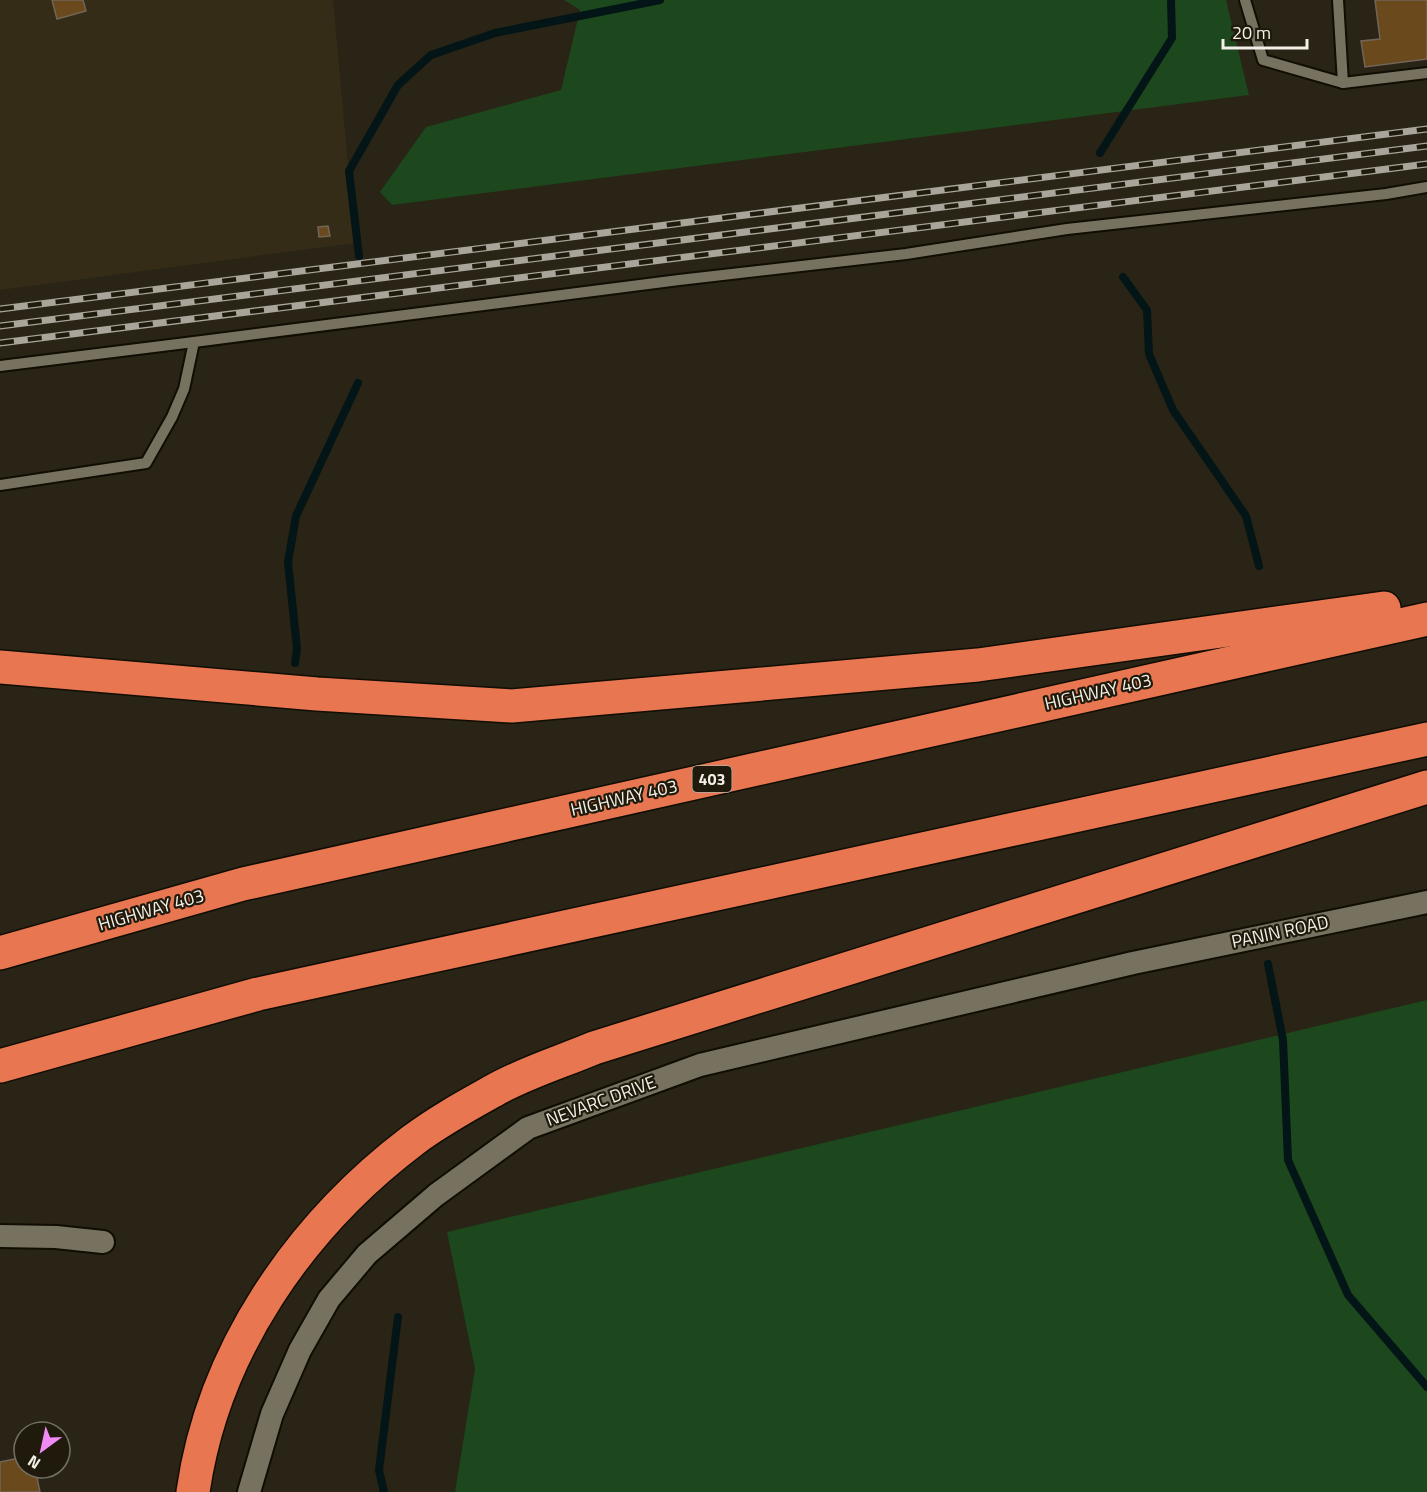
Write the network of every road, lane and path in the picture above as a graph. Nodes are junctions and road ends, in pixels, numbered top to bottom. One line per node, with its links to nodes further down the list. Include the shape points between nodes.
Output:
1 (1245, 0): 4 (lane, via 1263,60)
2 (1338, 0): 4 (lane)
3 (1427, 73): 4 (lane)
4 (1343, 83)
5 (1427, 187): 6 (lane, via 1066,229 906,254)
6 (194, 342): 7 (lane); 8 (lane, via 184,389 146,463)
7 (0, 366)
8 (0, 485)
9 (1427, 602): 11 (highway, via 978,665 512,706)
10 (1427, 619): 15 (highway, HIGHWAY 403 / 403, via 243,884)
11 (0, 667)
12 (1427, 739): 17 (highway, via 258,994)
13 (1427, 787): 20 (highway, via 594,1048 496,1089 412,1140 363,1182 298,1252 271,1288 232,1359 197,1462)
14 (1427, 902): 16 (street, PANIN ROAD)
15 (0, 953)
16 (1133, 963): 21 (street, NEVARC DRIVE, via 700,1065 528,1128 436,1195 367,1254 329,1299 300,1350 272,1414)
17 (0, 1066)
18 (0, 1236): 19 (street)
19 (103, 1242)
20 (193, 1492)
21 (249, 1492)

